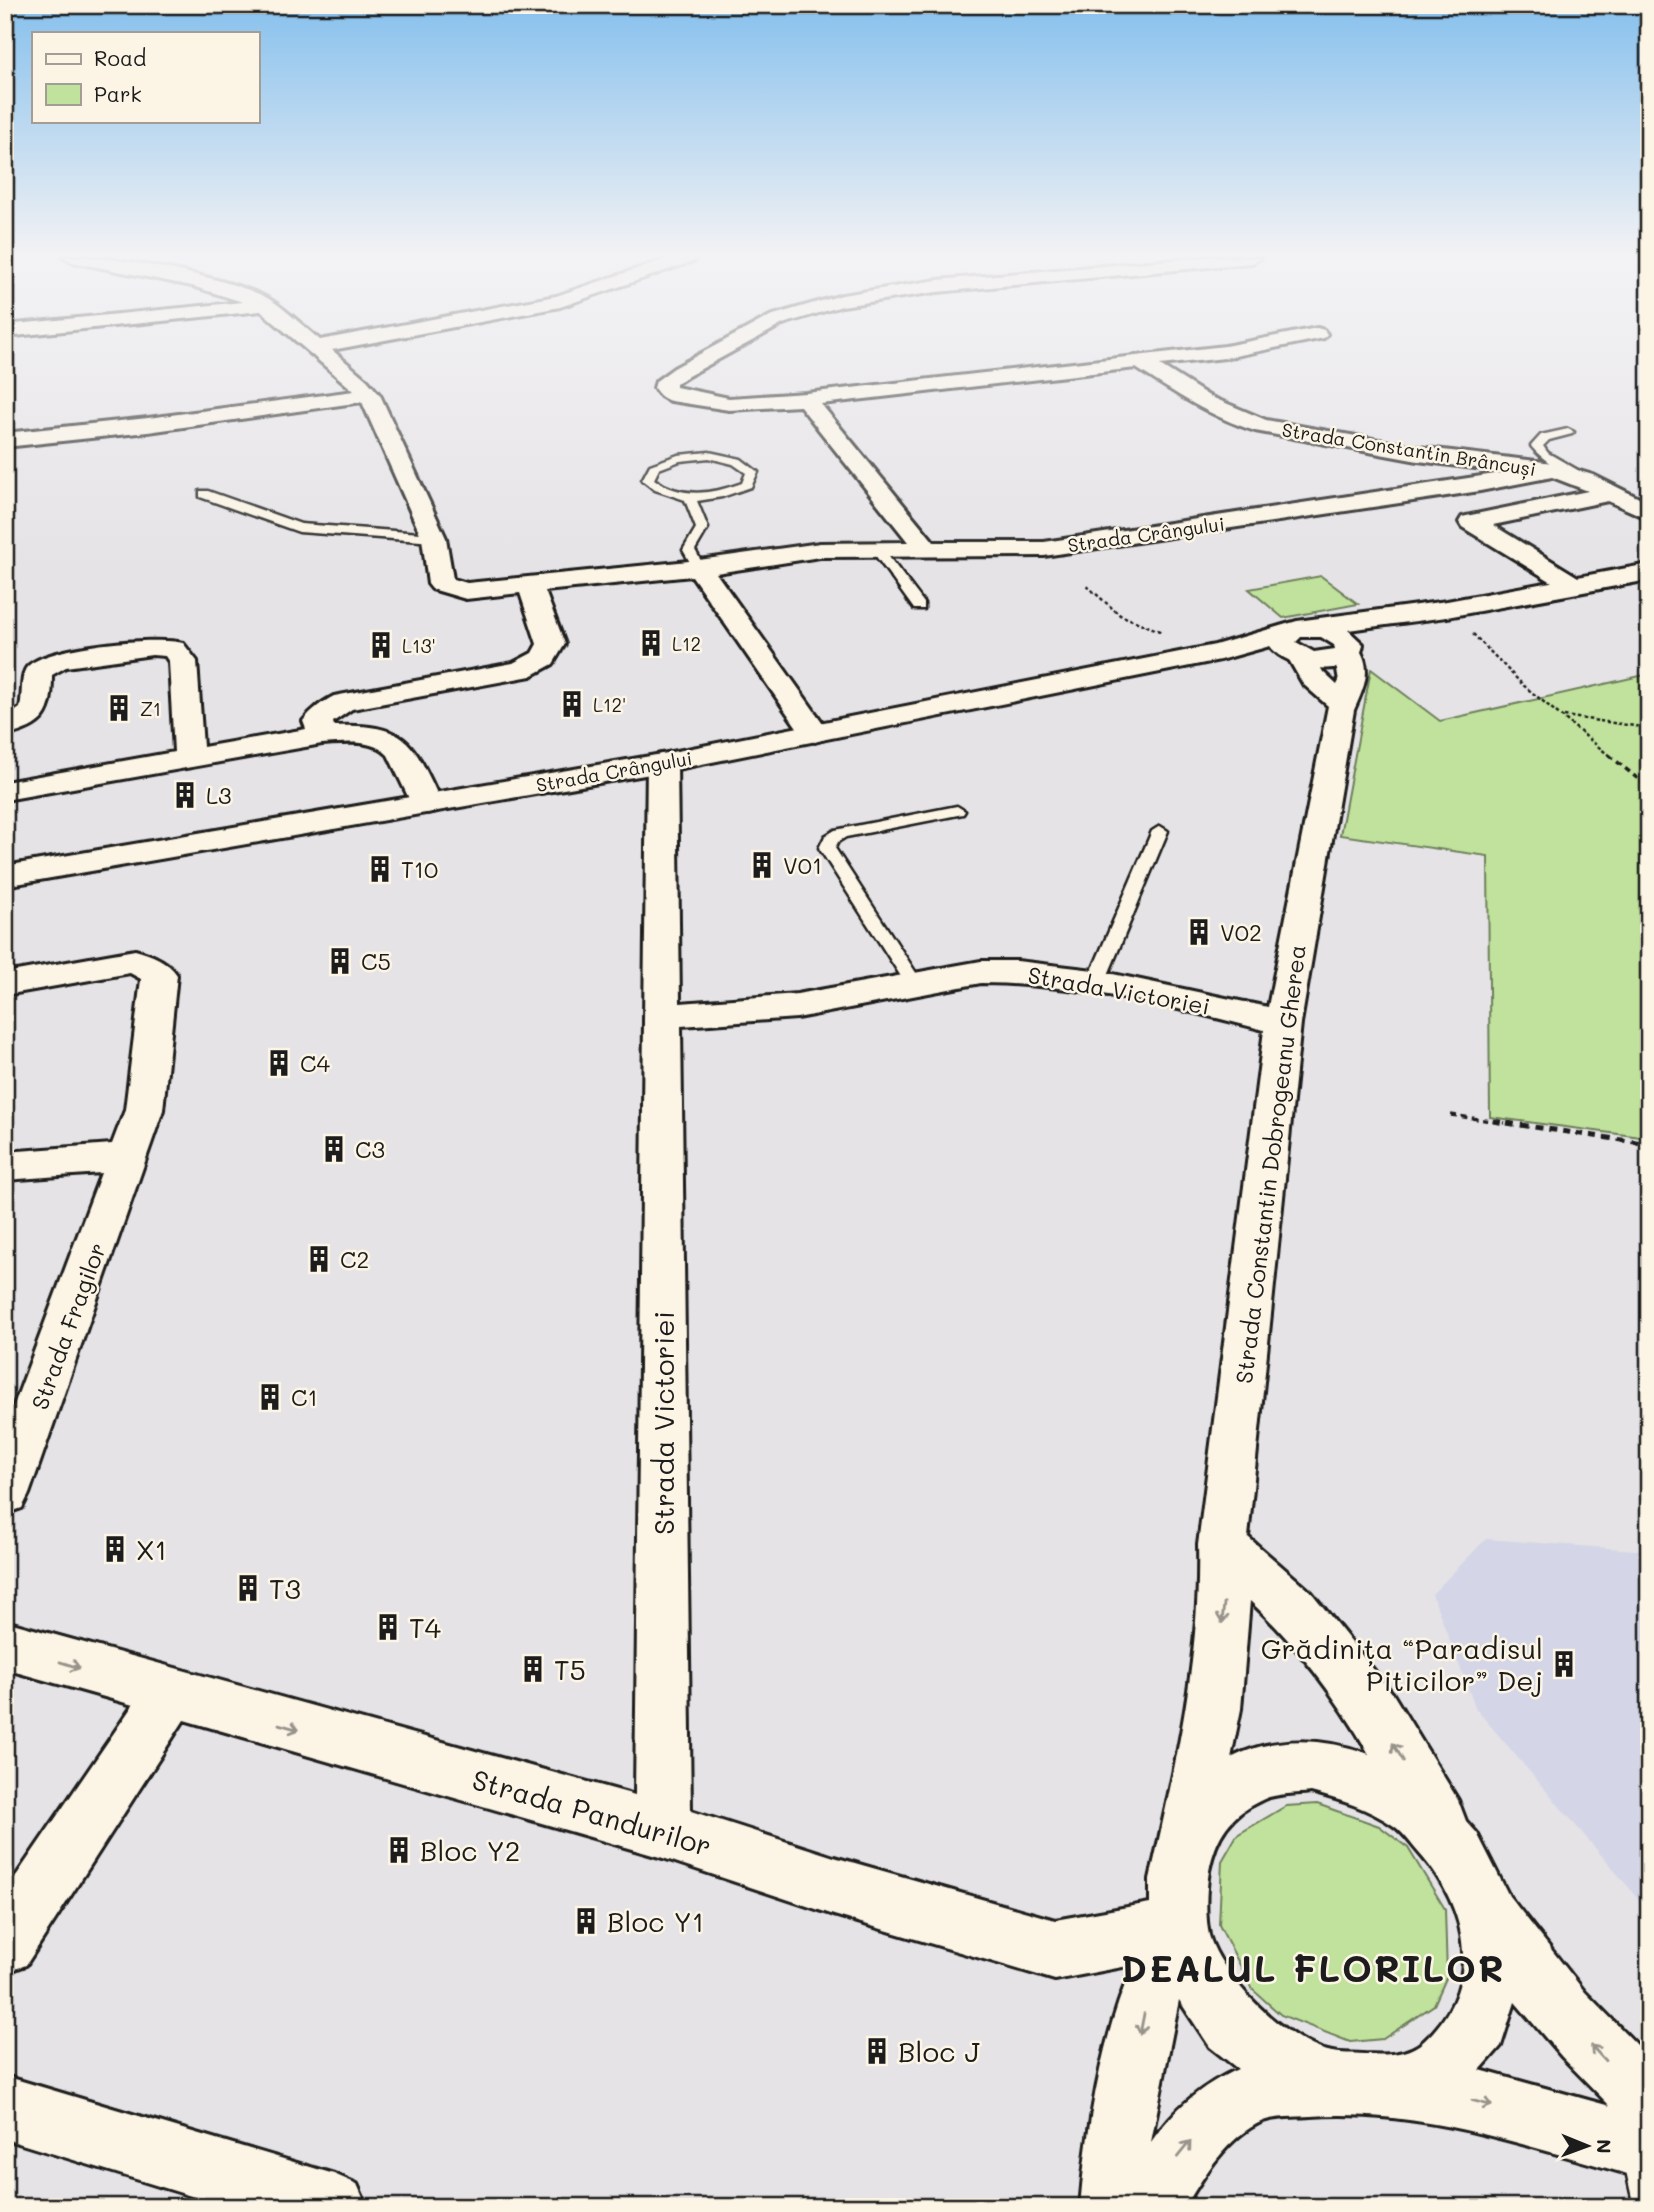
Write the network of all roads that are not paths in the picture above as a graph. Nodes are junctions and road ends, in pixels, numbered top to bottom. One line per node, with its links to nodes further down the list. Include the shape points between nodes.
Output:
1 (331, 360): 5 (street)
2 (703, 360): 6 (street, via 666,381 671,395 729,404)
3 (1146, 360): 4 (street)
4 (1139, 361): 6 (street); 9 (street, Strada Constantin Brâncuși, via 1201,401 1263,426 1418,454)
5 (369, 395): 8 (street); 14 (street)
6 (806, 399): 16 (street)
7 (1568, 432): 10 (lane, via 1545,437 1537,446 1544,455)
8 (5, 440)
9 (1553, 470): 10 (street, Strada Constantin Brâncuși); 16 (street, Strada Crângului, via 1044,549)
10 (1611, 493): 13 (street, Strada Constantin Brâncuși); 20 (street, via 1471,522)
11 (204, 494): 14 (lane, via 299,528)
12 (690, 498): 12 (lane, via 723,495 747,485 751,472 737,461 709,455 678,458 654,467 648,480 662,492); 17 (lane, via 702,528 689,550)
13 (1647, 510)
14 (434, 538): 19 (street, Strada Crângului, via 441,584 466,591)
15 (876, 548): 16 (street, Strada Crângului); 17 (street, Strada Crângului, via 820,550); 21 (lane)
16 (927, 550)
17 (699, 568): 19 (street, Strada Crângului); 27 (street)
18 (1649, 572): 20 (street)
19 (529, 585): 28 (street, via 551,644 543,658 521,670 344,702 318,721)
20 (1574, 585): 22 (street)
21 (919, 606)
22 (1437, 610): 23 (street, via 1367,618); 24 (street, via 1371,633)
23 (1300, 643): 24 (street, via 1321,661 1338,659); 25 (street, via 1308,672); 27 (street, Strada Crângului, via 1211,654)
24 (1349, 650): 25 (street, Strada Constantin Dobrogeanu Gherea, via 1353,681)
25 (1342, 702): 40 (street, Strada Constantin Dobrogeanu Gherea)
26 (5, 727): 29 (street, via 33,716 38,671 48,664 152,646 173,649 183,661)
27 (815, 733): 30 (street, Strada Crângului)
28 (322, 736): 29 (street); 32 (street, via 383,736 401,749)
29 (189, 757): 31 (street)
30 (662, 763): 32 (street, Strada Crângului); 39 (street, Strada Victoriei)
31 (5, 791)
32 (426, 804): 35 (street, Strada Crângului)
33 (957, 811): 38 (lane, via 841,833 827,848)
34 (1160, 831): 36 (lane)
35 (5, 876)
36 (1097, 982): 38 (street, Strada Victoriei, via 1004,971); 40 (street, Strada Victoriei)
37 (5, 984): 41 (street, Strada Fragilor, via 135,961 159,975 144,1110)
38 (915, 985): 39 (street, Strada Victoriei, via 797,1006)
39 (663, 1016): 47 (street, Strada Victoriei)
40 (1283, 1023): 44 (street, Strada Constantin Dobrogeanu Gherea)
41 (129, 1157): 42 (street); 43 (street, Strada Fragilor)
42 (5, 1166)
43 (5, 1494)
44 (1223, 1545): 48 (street, Strada Constantin Dobrogeanu Gherea, one-way to 48, via 1225,1600 1214,1709); 49 (street, one-way to 44, via 1374,1712 1293,1608)
45 (5, 1645): 46 (street, Strada Pandurilor, one-way to 46)
46 (171, 1694): 47 (street, Strada Pandurilor, one-way to 47); 52 (street)
47 (663, 1830): 51 (street, Strada Pandurilor, via 1055,1950)
48 (1188, 1836): 49 (street, via 1216,1796 1259,1772 1311,1766 1365,1779 1416,1808); 51 (street, Strada Constantin Dobrogeanu Gherea, via 1179,1879)
49 (1457, 1853): 50 (street)
50 (1486, 1909): 54 (street, via 1494,1969 1479,2024 1444,2065); 56 (street, one-way to 50, via 1609,2065 1548,1998)
51 (1180, 1934): 53 (street, via 1199,1978 1232,2025 1278,2061); 59 (street, one-way to 59, via 1145,2008 1117,2155)
52 (5, 1944)
53 (1330, 2083): 54 (street); 60 (street, one-way to 53, via 1181,2151 1214,2115 1258,2091)
54 (1391, 2087): 56 (street, one-way to 56)
55 (5, 2107): 58 (street)
56 (1644, 2130): 57 (lane)
57 (1649, 2203)
58 (334, 2207)
59 (1113, 2207)
60 (1149, 2207)

